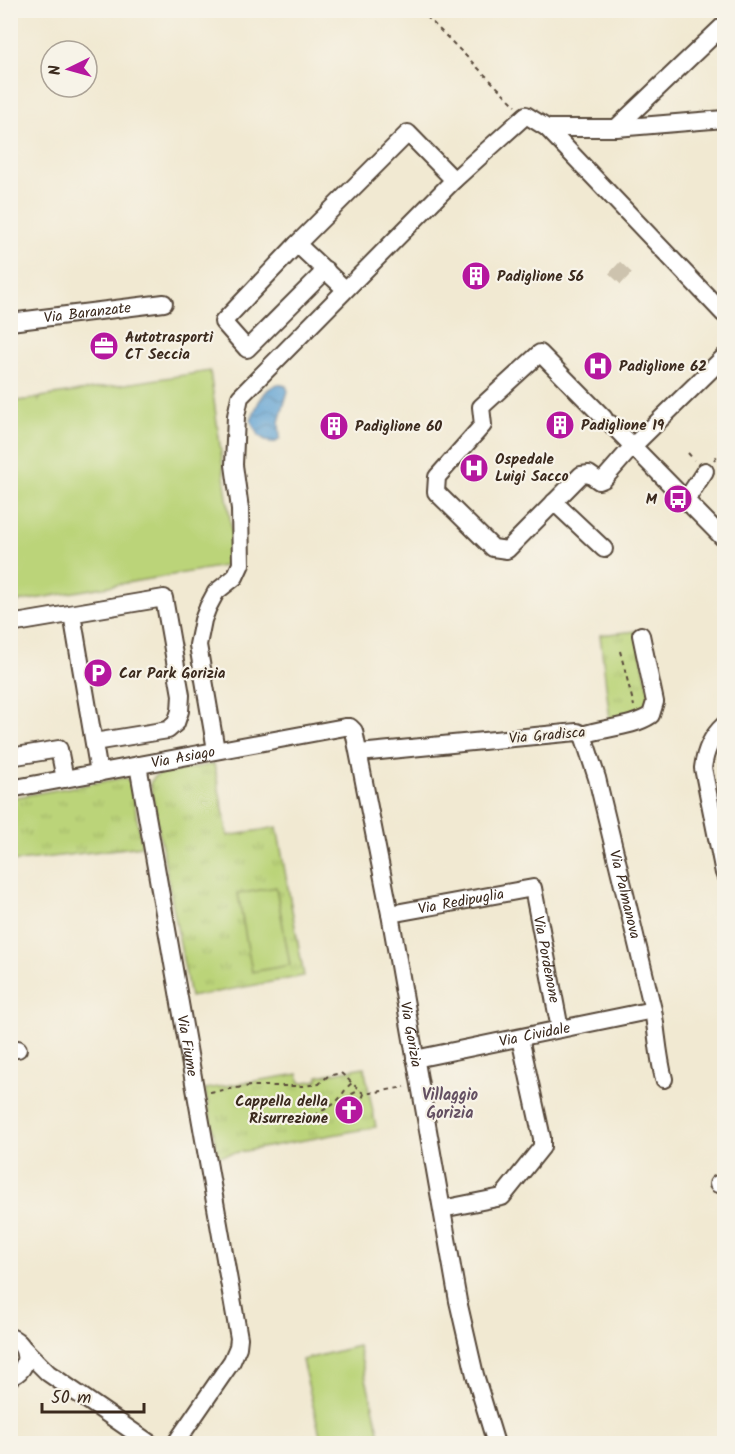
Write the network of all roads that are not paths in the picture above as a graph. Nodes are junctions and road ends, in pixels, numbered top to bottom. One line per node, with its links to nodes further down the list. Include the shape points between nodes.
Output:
1 (724, 26): 4 (street)
2 (724, 119): 4 (street)
3 (547, 128): 4 (street); 5 (street, via 526,115); 10 (street)
4 (616, 128)
5 (454, 180): 6 (street, via 408,134); 8 (street)
6 (297, 244): 7 (street); 7 (street, via 223,322 247,349)
7 (326, 270): 8 (street)
8 (345, 289): 26 (street, via 240,397 234,465 241,564 235,577 216,592 208,607 198,645)
9 (164, 303): 11 (street, Via Baranzate)
10 (724, 314)
11 (10, 322)
12 (724, 357): 13 (street)
13 (632, 447): 15 (street); 16 (street, via 604,479 581,475); 16 (street, via 540,353 482,407 483,425 437,477 436,492 493,548 507,550)
14 (705, 471): 15 (street)
15 (686, 500): 17 (street)
16 (554, 502): 18 (street)
17 (724, 539)
18 (604, 549)
19 (72, 614): 20 (street); 25 (street); 25 (street, via 164,598 181,695 176,723 168,730)
20 (10, 624)
21 (641, 635): 24 (street, Via Gradisca, via 655,702 651,715 639,722)
22 (724, 725): 33 (street, via 705,754 703,768)
23 (354, 731): 26 (street, Via Asiago, via 345,727); 27 (street, Via Gorizia)
24 (583, 735): 27 (street, Via Gradisca, via 577,732); 36 (street, Via Palmanova)
25 (94, 741): 30 (street)
26 (216, 750): 29 (street, Via Asiago)
27 (359, 753): 35 (street, Via Gorizia)
28 (10, 757): 31 (street, via 59,749)
29 (138, 765): 30 (street, Via Asiago); 47 (street, Via Fiume, via 238,1327 238,1347 232,1361)
30 (99, 773): 31 (street, Via Asiago)
31 (65, 779): 32 (street, Via Asiago)
32 (10, 789)
33 (724, 873)
34 (533, 888): 35 (street, Via Redipuglia); 37 (street, Via Pordenone)
35 (390, 914): 39 (street, Via Gorizia)
36 (653, 1010): 37 (street, Via Cividale); 40 (street, Via Palmanova)
37 (560, 1029): 38 (street, Via Cividale)
38 (520, 1038): 39 (street, Via Cividale); 41 (street, via 542,1148 502,1197)
39 (415, 1059): 41 (street, Via Gorizia)
40 (664, 1079)
41 (442, 1209): 48 (street, Via Gorizia, via 475,1375)
42 (10, 1337): 43 (street)
43 (24, 1349): 44 (street); 45 (street, via 26,1359)
44 (48, 1373): 45 (street, via 35,1370); 46 (street)
45 (16, 1374)
46 (151, 1443)
47 (175, 1443)
48 (496, 1443)

